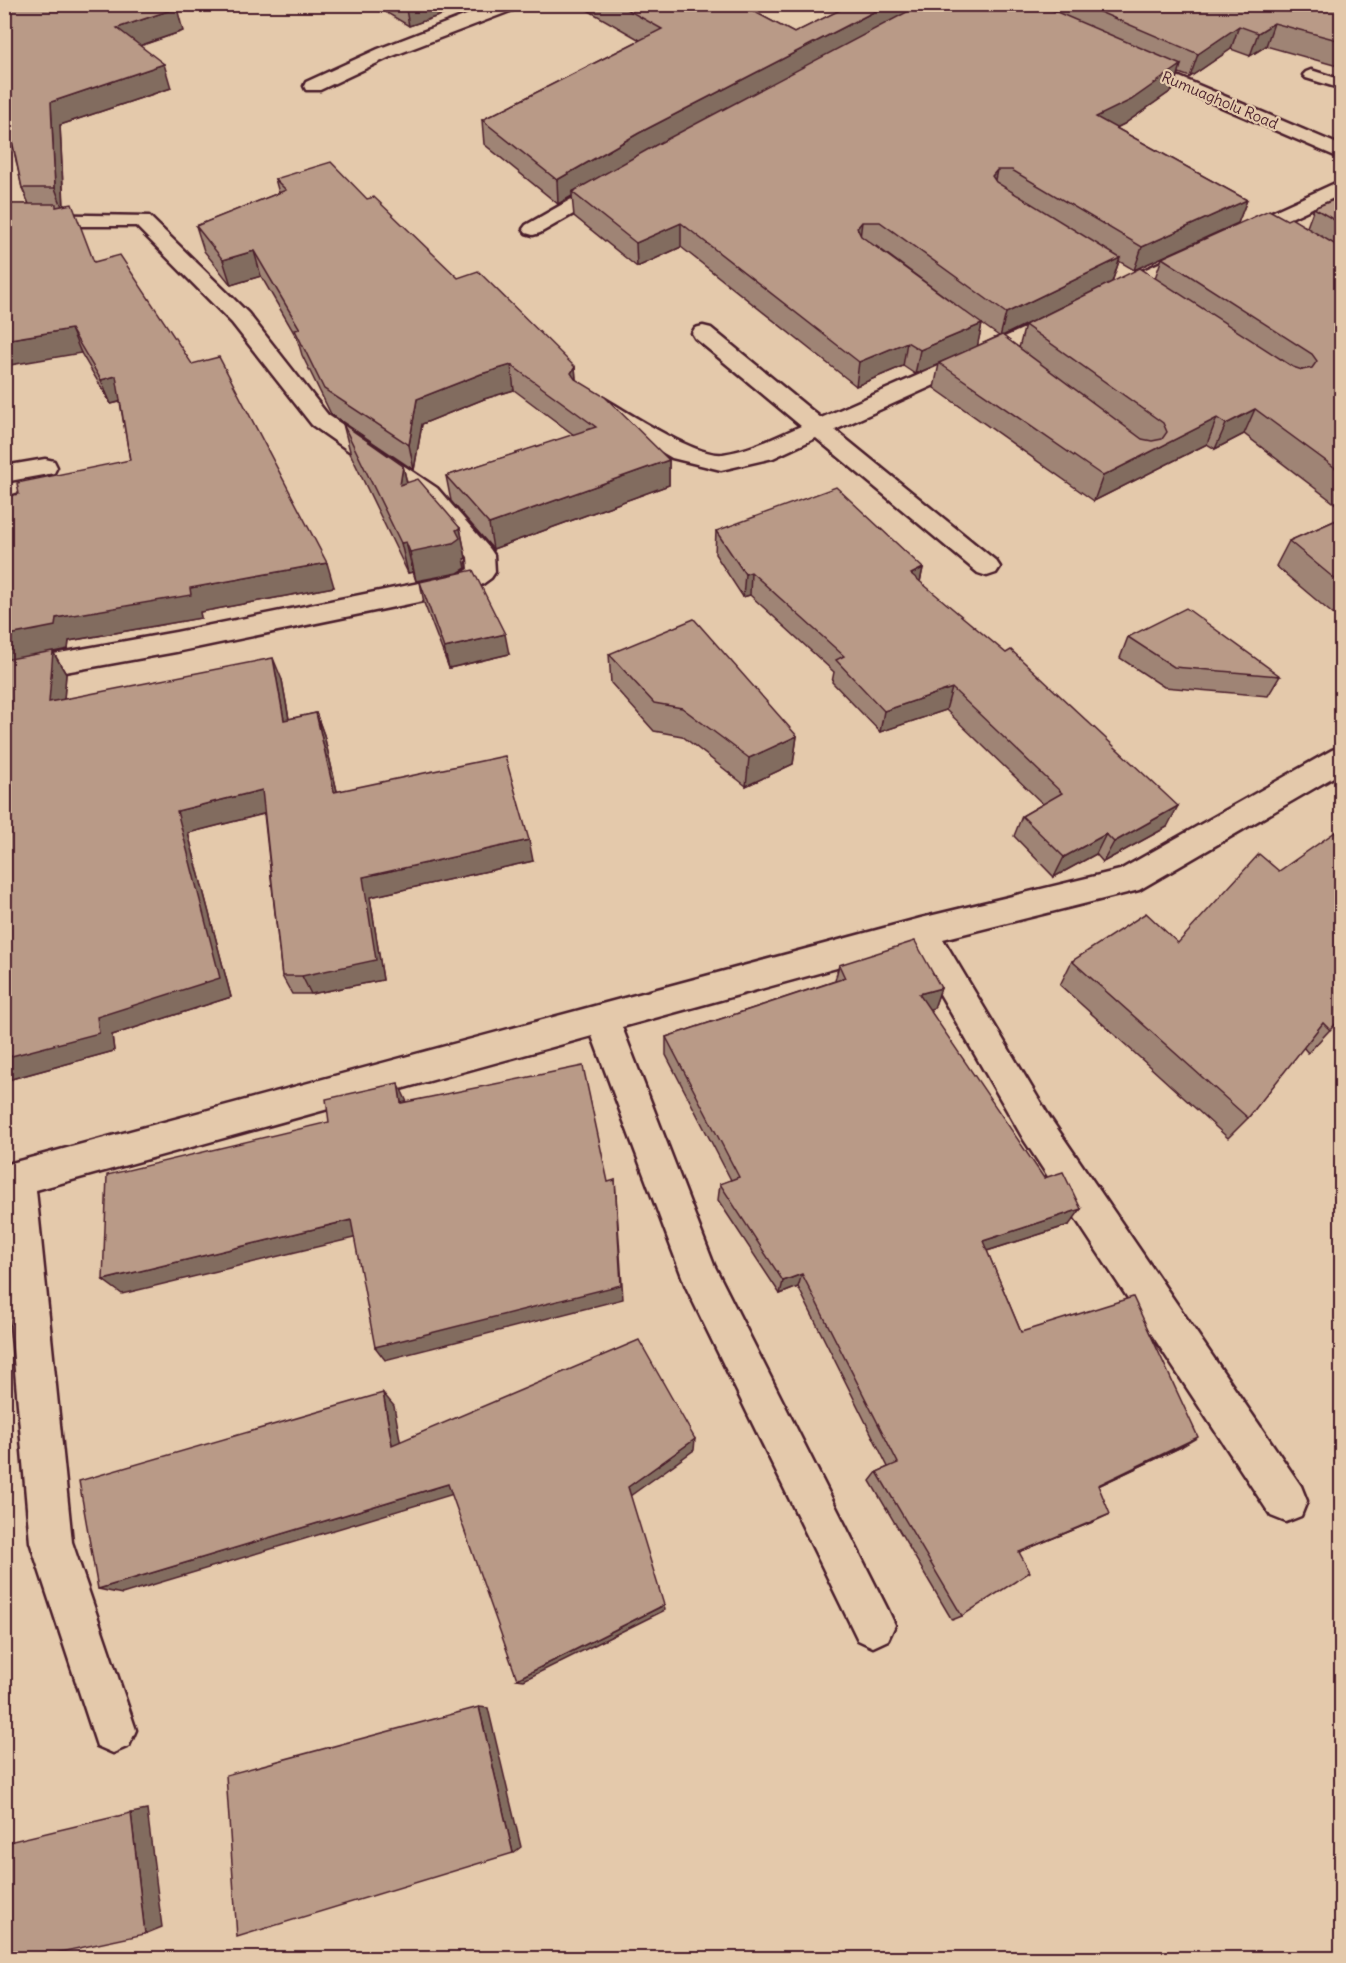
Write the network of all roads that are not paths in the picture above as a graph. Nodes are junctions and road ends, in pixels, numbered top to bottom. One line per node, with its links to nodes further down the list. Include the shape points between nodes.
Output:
1 (513, 4): 5 (street)
2 (1118, 56): 7 (street, Rumuagholu Road)
3 (1311, 75): 4 (lane)
4 (1341, 85)
5 (313, 86)
6 (4, 151): 11 (street, via 9,160)
7 (1341, 153)
8 (628, 174): 12 (street)
9 (1341, 186): 10 (street)
10 (1255, 216): 13 (street); 14 (street)
11 (13, 219): 24 (street, via 142,220 240,318 320,420 428,494 481,555 482,572 467,582 421,592)
12 (532, 229)
13 (1284, 233)
14 (1124, 277): 15 (street); 17 (street, via 1085,307)
15 (1153, 295)
16 (703, 333): 20 (street)
17 (988, 343): 18 (street); 20 (street)
18 (1017, 364)
19 (587, 398): 20 (street, via 681,452 721,462 764,452)
20 (819, 428): 23 (street)
21 (45, 467): 22 (street)
22 (4, 474)
23 (987, 567)
24 (4, 673)
25 (1341, 758): 26 (street, via 1128,881)
26 (921, 931): 27 (street); 29 (street, via 1037,1130)
27 (602, 1019): 28 (street); 30 (street, via 699,1274)
28 (11, 1181): 31 (street, via 51,1542)
29 (1286, 1501)
30 (873, 1625)
31 (113, 1730)

